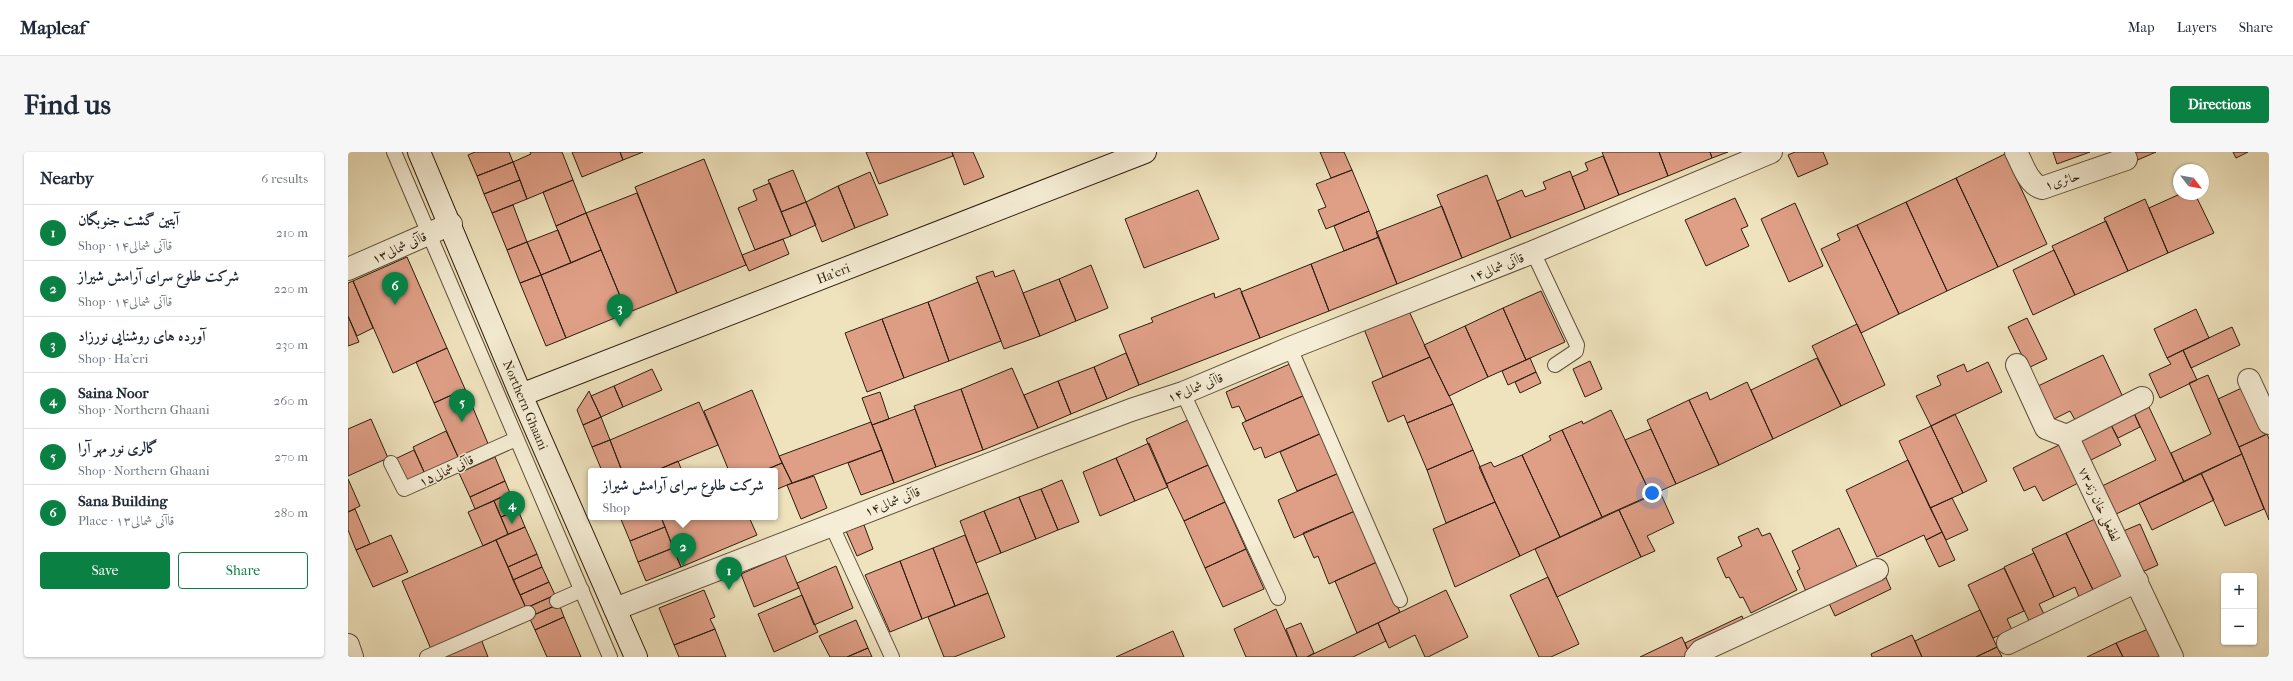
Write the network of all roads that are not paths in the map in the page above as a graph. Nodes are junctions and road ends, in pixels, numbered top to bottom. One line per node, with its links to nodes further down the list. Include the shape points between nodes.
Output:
1 (394, 152): 8 (lane)
2 (420, 152): 7 (street, Northern Ghaani)
3 (1145, 152): 16 (street, Ha'eri)
4 (1771, 152): 9 (street, قاآنی شمالی۱۴)
5 (2016, 152): 6 (street, حائری۱, via 2031,181 2035,186 2042,188)
6 (2126, 159)
7 (451, 224): 8 (street, قاآنی شمالی۱۳); 16 (street, Northern Ghaani)
8 (428, 234): 10 (street, قاآنی شمالی۱۳); 20 (lane)
9 (1533, 252): 11 (street, قاآنی شمالی۱۴); 12 (lane, via 1577,344 1576,351)
10 (348, 270)
11 (1290, 348): 15 (street, قاآنی شمالی۱۴); 28 (lane)
12 (1555, 365)
13 (2017, 365): 19 (street, via 2046,428)
14 (2249, 380): 18 (street)
15 (1183, 394): 22 (street, قاآنی شمالی۱۴, via 1131,410); 26 (lane)
16 (521, 395): 29 (street, Northern Ghaani)
17 (2142, 398): 19 (street)
18 (2269, 423)
19 (2068, 436): 24 (street, لطفعلی خان زند۷۳)
20 (516, 439): 21 (lane, ۱۵قاآنی شمالی, via 404,489); 25 (lane)
21 (391, 462)
22 (831, 524): 29 (street, قاآنی شمالی۱۴); 37 (lane)
23 (1877, 570): 38 (street, via 1701,651)
24 (2136, 581): 31 (street); 39 (street, لطفعلی خان زند۷۳)
25 (582, 590): 27 (lane); 35 (lane)
26 (1278, 598)
27 (557, 600)
28 (1400, 600)
29 (615, 609): 36 (street, Northern Ghaani)
30 (528, 613): 34 (lane)
31 (2008, 643)
32 (348, 645): 33 (street)
33 (352, 657)
34 (427, 657)
35 (610, 657)
36 (636, 657)
37 (892, 657)
38 (1696, 657)
39 (2172, 657)

